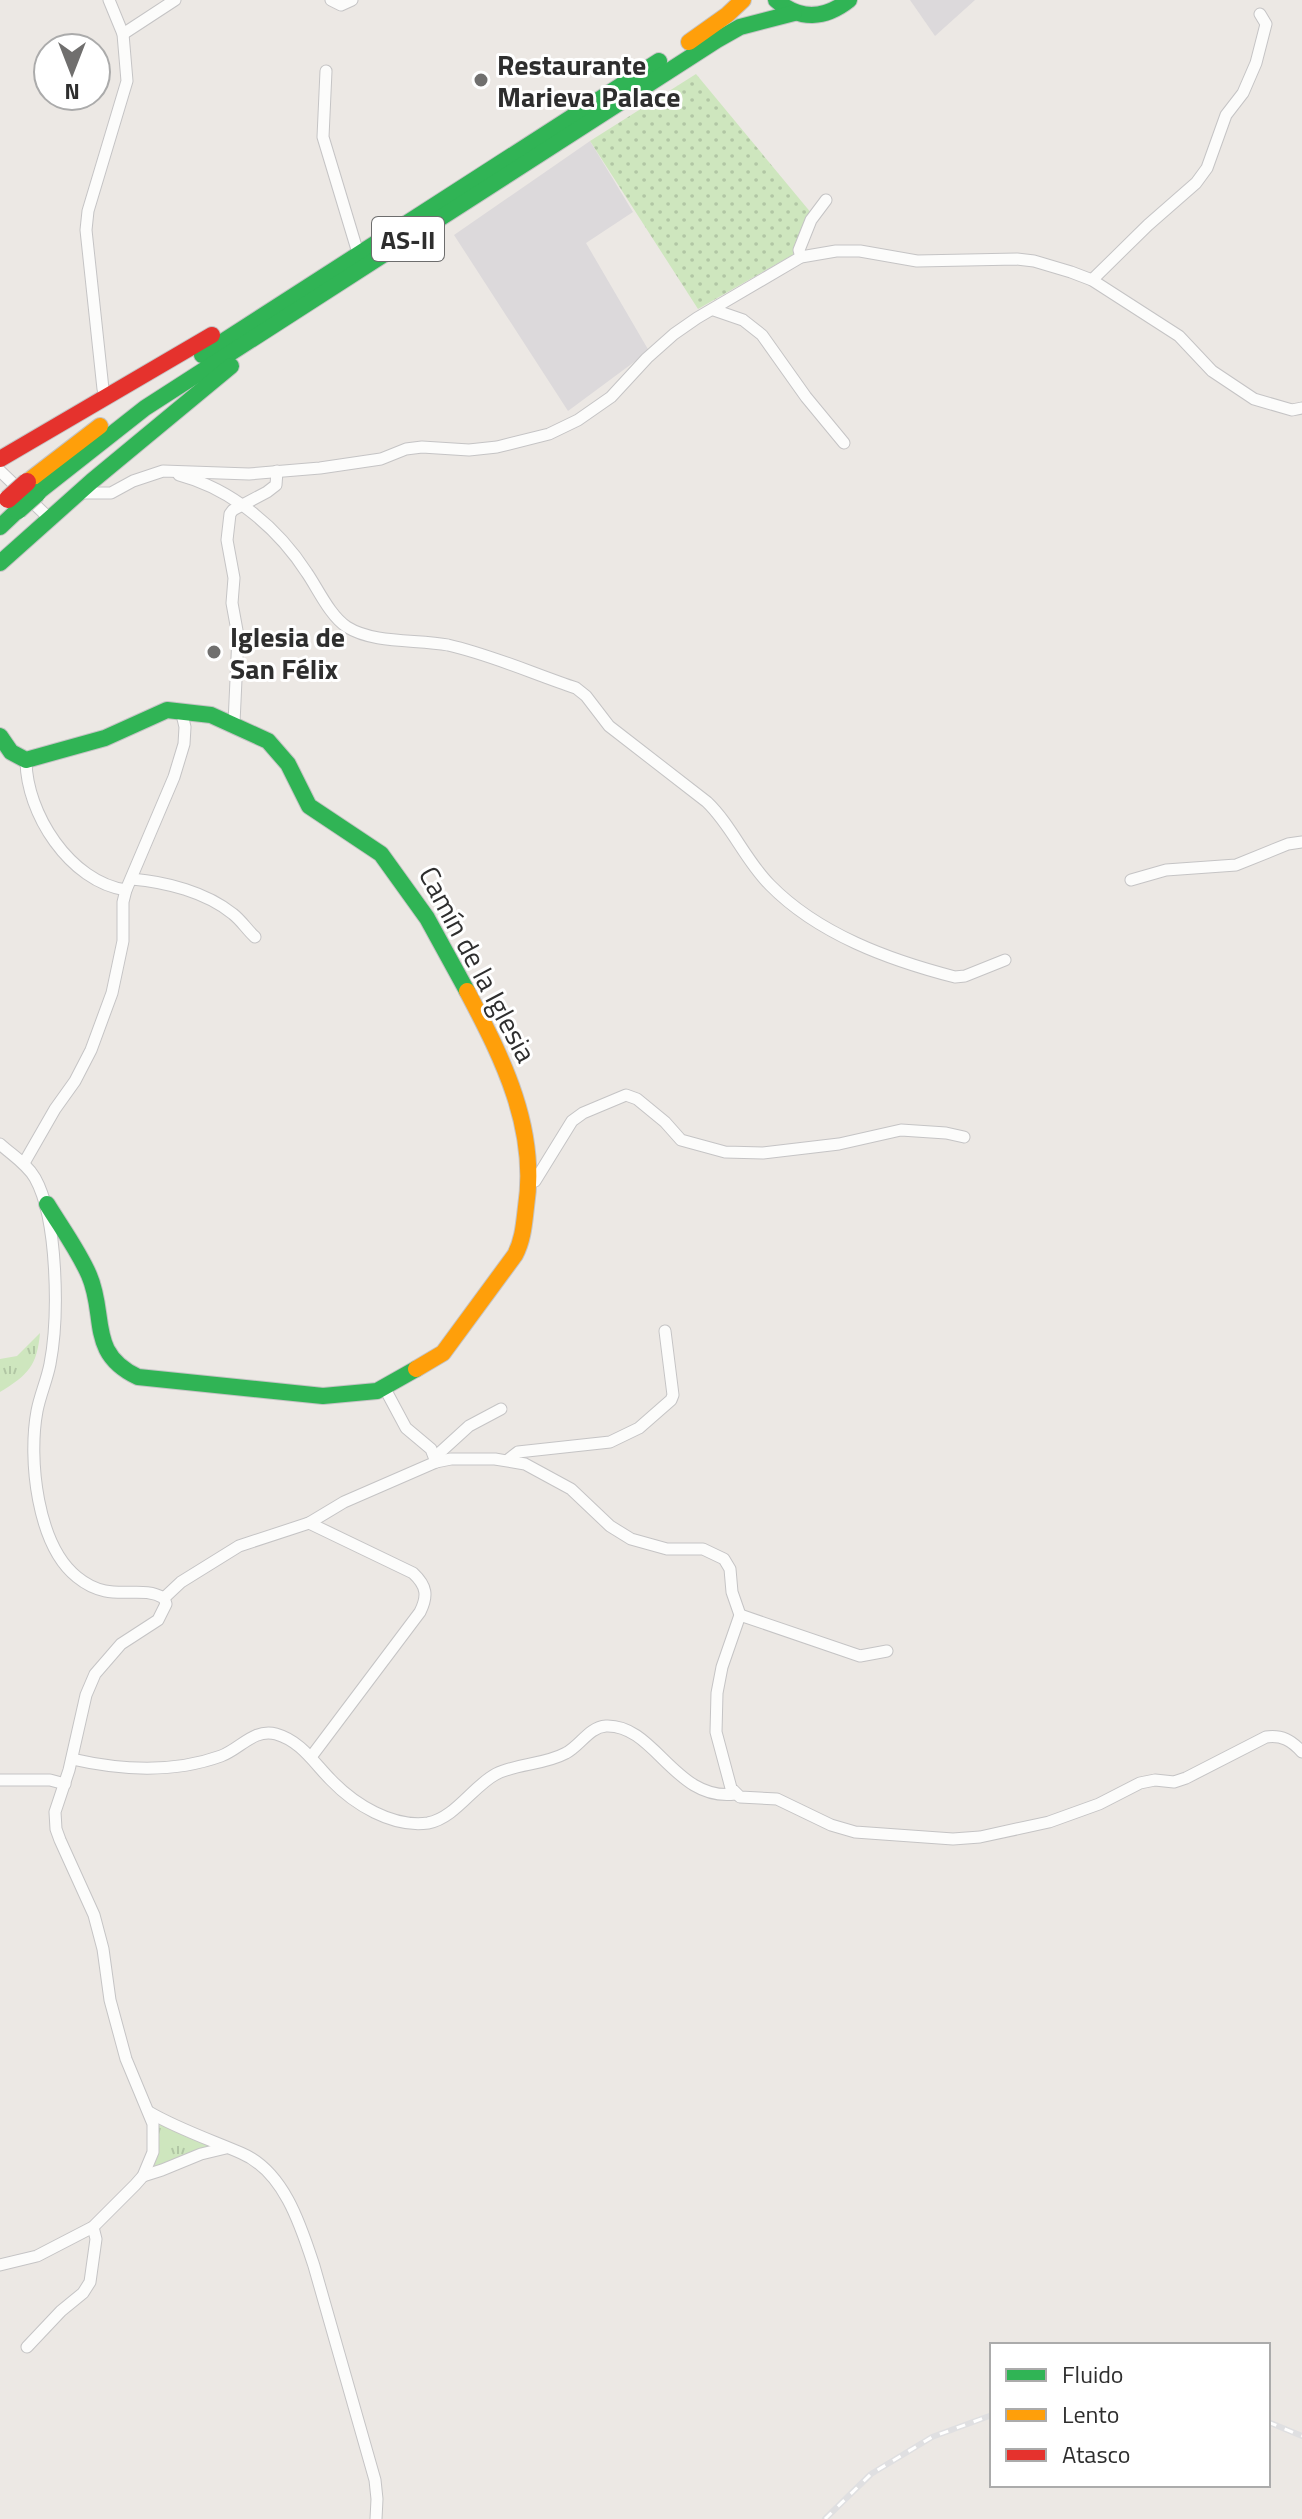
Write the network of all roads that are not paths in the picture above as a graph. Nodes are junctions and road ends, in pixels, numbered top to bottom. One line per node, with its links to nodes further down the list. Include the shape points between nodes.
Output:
1 (109, 0): 10 (street)
2 (175, 0): 10 (street)
3 (331, 0): 4 (street, via 341,5)
4 (352, 0)
5 (743, 0): 14 (main road, AS-II, via 705,32)
6 (776, 0): 8 (main road)
7 (849, 0): 8 (main road, AS-II, via 824,16)
8 (794, 13): 14 (main road, AS-II, via 740,27)
9 (1260, 14): 15 (street, via 1266,24 1256,63 1226,115 1207,168)
10 (123, 34): 17 (street, via 127,81 86,230)
11 (326, 71): 14 (street, via 323,137)
12 (826, 200): 13 (street, via 811,220)
13 (801, 257): 15 (street, via 860,251 917,261 1017,259); 16 (street)
14 (358, 259): 17 (main road); 25 (main road); 26 (main road, AS-II, bridge, via 137,398)
15 (1092, 280): 18 (street, via 1179,336 1212,371 1254,399)
16 (714, 310): 19 (street, via 743,320 762,335); 23 (street, via 674,334 611,397 549,434 497,447 422,447 352,465)
17 (107, 394): 20 (main road)
18 (1302, 408)
19 (844, 443)
20 (5, 452)
21 (0, 471): 28 (street)
22 (163, 471): 23 (street); 24 (street); 27 (street, via 207,483)
23 (277, 471): 27 (street, via 276,485)
24 (133, 481): 25 (street); 25 (street, via 111,493)
25 (86, 487): 28 (main road)
26 (9, 505): 29 (main road, AS-II)
27 (241, 506): 32 (street, via 230,514 227,540 238,636); 39 (street, via 284,540 348,628 446,645 576,688 609,726 721,815 769,884 821,924 885,955 955,977)
28 (50, 519): 30 (main road, via 57,529 52,538 20,545)
29 (0, 527)
30 (0, 563)
31 (181, 710): 32 (main road, Camín de la Iglesia); 34 (main road, Camín de la Iglesia, via 159,712 105,738); 37 (street, via 184,744)
32 (234, 723): 43 (main road, Camín de la Iglesia, via 279,752 309,806 381,854 427,918 495,1043 513,1089 528,1142)
33 (0, 736): 34 (main road, via 11,752)
34 (26, 760): 37 (street, via 28,783 62,852 99,882)
35 (1302, 842): 36 (street, via 1236,865 1166,870)
36 (1131, 880)
37 (129, 884): 38 (street, via 185,890 234,914); 42 (street, via 118,971 107,1007 75,1081)
38 (255, 937)
39 (1005, 960)
40 (964, 1137): 43 (street, via 901,1130 839,1144 725,1152 681,1140 626,1095 572,1121)
41 (0, 1144): 42 (street)
42 (24, 1163): 44 (street)
43 (530, 1182): 46 (main road, Camín de la Iglesia, via 515,1255 443,1353)
44 (47, 1204): 46 (main road, Camín de la Iglesia, via 90,1277 107,1353 125,1371 155,1380 305,1395); 51 (street, via 54,1309 34,1448 43,1515 55,1550 80,1580 108,1593 153,1593)
45 (665, 1331): 49 (street, via 673,1395 639,1428 610,1442 518,1452)
46 (384, 1387): 48 (street, via 406,1428)
47 (501, 1409): 48 (street, via 469,1426)
48 (436, 1459): 49 (street); 50 (street)
49 (509, 1459): 52 (street, via 558,1480 631,1539 667,1549 703,1549 724,1559)
50 (309, 1523): 51 (street, via 239,1546); 55 (street, via 413,1573 426,1594 420,1612)
51 (164, 1598): 56 (street, via 165,1611 158,1620 121,1644 95,1674)
52 (740, 1615): 53 (street, via 860,1656); 59 (street, via 716,1703 717,1746)
53 (887, 1651)
54 (1302, 1752): 59 (street, via 1277,1736 1266,1737 1186,1778 1140,1783 1069,1817 980,1837 855,1832 777,1799)
55 (311, 1757): 56 (street, via 268,1732 226,1754 178,1768); 59 (street, via 361,1804 390,1819 416,1823 433,1822 494,1775 562,1755 604,1726 623,1729 703,1792)
56 (72, 1759): 58 (street)
57 (0, 1780): 58 (street)
58 (65, 1784): 60 (street, via 55,1812 56,1829 94,1915 126,2059)
59 (735, 1794)
60 (149, 2112): 61 (street); 62 (street, via 155,2137)
61 (226, 2148): 62 (street); 66 (street, via 244,2153 276,2181 303,2232 375,2480)
62 (143, 2176): 63 (street)
63 (93, 2227): 64 (street, via 37,2256); 65 (street, via 90,2282)
64 (0, 2265)
65 (27, 2347)
66 (376, 2519)

